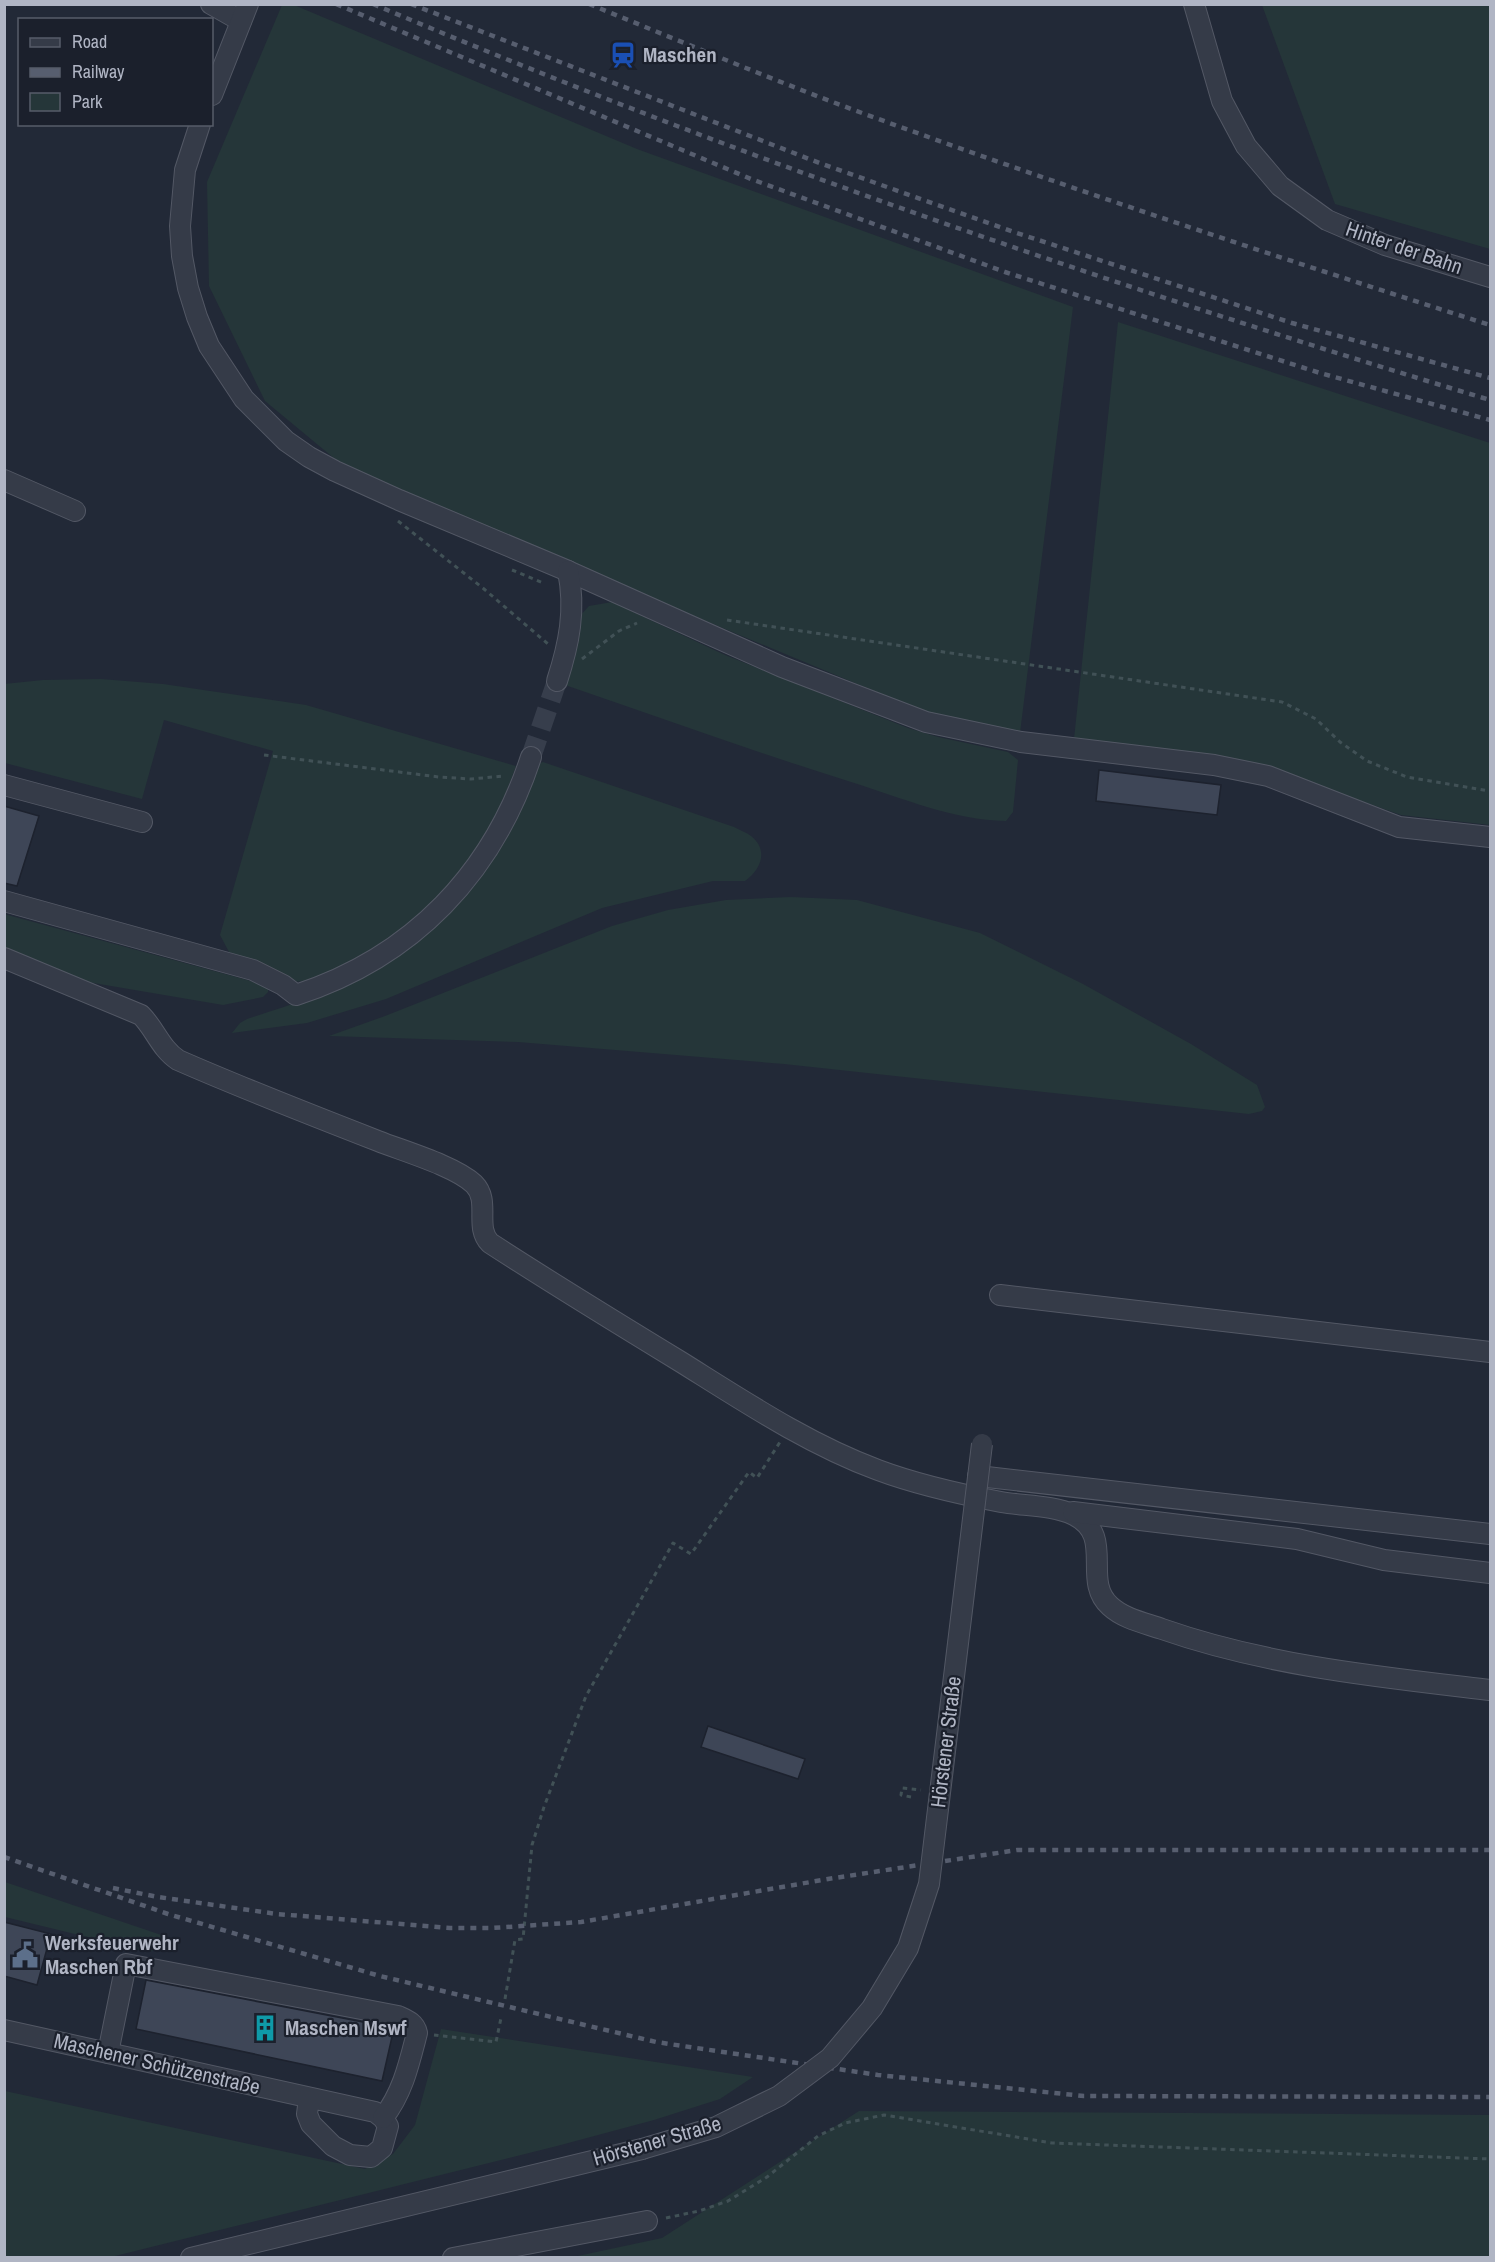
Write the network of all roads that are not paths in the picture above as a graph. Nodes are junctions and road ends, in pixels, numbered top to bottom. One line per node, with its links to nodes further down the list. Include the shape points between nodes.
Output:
1 (211, 4): 3 (street)
2 (1194, 4): 6 (street, Hinter der Bahn, via 1222,101 1245,146 1280,186 1336,224 1385,245)
3 (245, 13): 4 (street)
4 (213, 93)
5 (199, 126): 9 (street, via 181,195 182,256 188,288 209,346 244,399 286,441 335,471)
6 (1491, 277)
7 (4, 480): 8 (street)
8 (75, 511)
9 (568, 571): 10 (street, via 572,621); 14 (street, via 782,667 926,722 1021,742 1214,765 1268,776 1399,827)
10 (558, 678)
11 (529, 764): 15 (street, via 520,792 488,852 445,903 369,963 296,994 253,970)
12 (4, 785): 13 (street)
13 (142, 822)
14 (1491, 837)
15 (4, 901)
16 (4, 958): 21 (street, via 141,1015 170,1055 178,1060 467,1178 482,1195 483,1235 490,1243 790,1428 847,1457 916,1482)
17 (1000, 1295): 18 (street)
18 (1491, 1352)
19 (982, 1444): 20 (street, Hörstener Straße, bridge)
20 (978, 1476): 22 (street); 30 (street, Hörstener Straße, bridge, via 928,1884 908,1948 872,2008 830,2058 779,2096 716,2127 642,2149)
21 (1061, 1511): 23 (street, via 1297,1539 1384,1560); 24 (street, via 1088,1525 1095,1536 1099,1590 1108,1605 1125,1616 1249,1654 1326,1669)
22 (1491, 1534)
23 (1491, 1573)
24 (1491, 1690)
25 (4, 2030): 26 (street, Maschener Schützenstraße)
26 (108, 2053): 27 (street, Maschener Schützenstraße); 28 (street, via 126,1964 398,2016 416,2027 417,2033 407,2075)
27 (309, 2098): 28 (street, Maschener Schützenstraße, via 375,2112); 28 (street, via 310,2124 333,2146 350,2155 371,2157 382,2148 388,2126)
28 (383, 2118)
29 (646, 2221): 31 (street)
30 (191, 2258)
31 (453, 2258)

